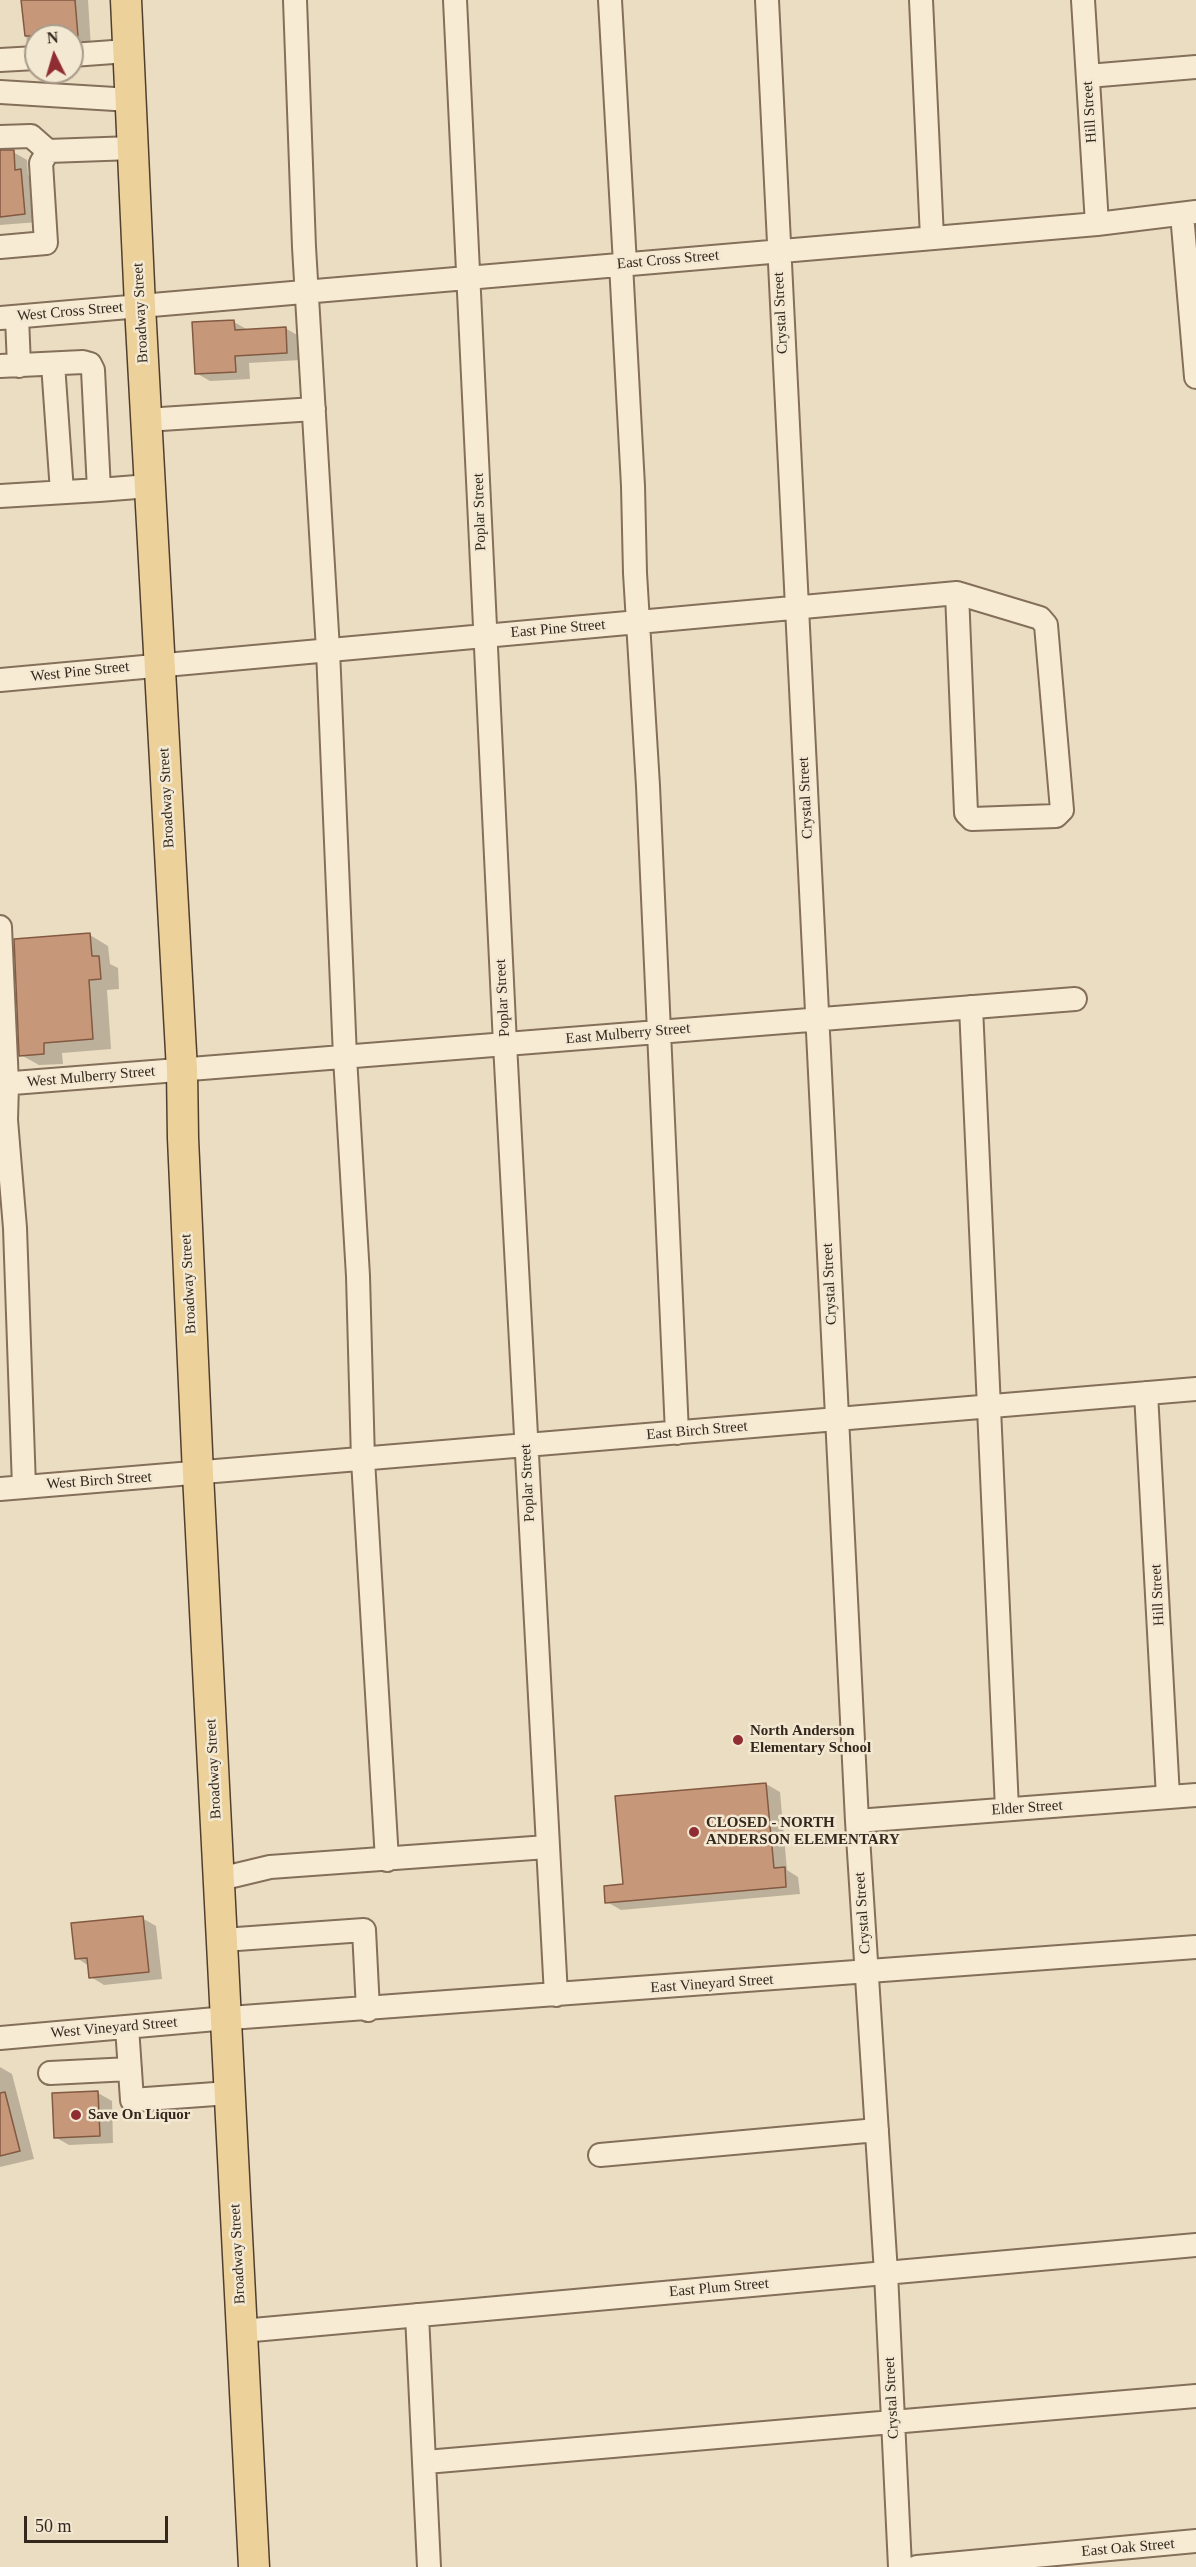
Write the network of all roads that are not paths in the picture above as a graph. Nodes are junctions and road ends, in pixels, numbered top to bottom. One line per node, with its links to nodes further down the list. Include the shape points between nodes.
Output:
1 (126, 0): 8 (main road, Broadway Street)
2 (295, 0): 26 (street)
3 (455, 0): 25 (street, Poplar Street)
4 (610, 0): 24 (street)
5 (767, 0): 23 (street, Crystal Street)
6 (921, 0): 21 (street)
7 (1083, 0): 13 (street, Hill Street)
8 (128, 51): 9 (street); 15 (main road, Broadway Street)
9 (84, 54)
10 (24, 59): 11 (street)
11 (0, 60)
12 (1196, 67): 13 (street)
13 (1088, 75): 20 (street, Hill Street)
14 (0, 92): 15 (street)
15 (132, 100): 17 (main road, Broadway Street)
16 (0, 137): 18 (street, via 31,136)
17 (134, 148): 18 (street); 27 (main road, Broadway Street)
18 (48, 151): 22 (street, via 41,163 46,243)
19 (1189, 213): 20 (street, East Cross Street); 31 (street)
20 (1097, 224): 21 (street, East Cross Street)
21 (932, 238): 23 (street, East Cross Street)
22 (0, 247)
23 (778, 251): 24 (street, East Cross Street); 39 (street, Crystal Street)
24 (623, 264): 25 (street, East Cross Street); 40 (street)
25 (470, 278): 26 (street, East Cross Street); 41 (street, Poplar Street)
26 (307, 292): 27 (street, East Cross Street); 32 (street)
27 (140, 306): 28 (street, West Cross Street); 33 (main road, Broadway Street)
28 (8, 318): 30 (street)
29 (53, 364): 30 (street); 35 (street, via 84,362 93,370); 36 (street)
30 (9, 366)
31 (1196, 376)
32 (314, 409): 33 (street); 42 (street)
33 (146, 420): 34 (main road, Broadway Street)
34 (150, 486): 35 (street); 43 (main road, Broadway Street)
35 (99, 490): 36 (street)
36 (62, 492): 37 (street)
37 (0, 496)
38 (957, 593): 38 (street, via 1040,618 1046,626 1062,810 1056,816 972,819 966,813); 39 (street, East Pine Street)
39 (796, 607): 40 (street, East Pine Street); 48 (street, Crystal Street)
40 (639, 621): 41 (street, East Pine Street); 49 (street)
41 (485, 635): 42 (street, East Pine Street); 50 (street, Poplar Street)
42 (328, 650): 43 (street, East Pine Street); 51 (street)
43 (159, 665): 44 (street, West Pine Street); 52 (main road, Broadway Street)
44 (0, 680)
45 (0, 928): 53 (street)
46 (1075, 999): 47 (street, East Mulberry Street)
47 (971, 1007): 48 (street, East Mulberry Street); 56 (street)
48 (816, 1020): 49 (street, East Mulberry Street); 57 (street, Crystal Street)
49 (658, 1032): 50 (street, East Mulberry Street); 58 (street)
50 (505, 1044): 51 (street, East Mulberry Street); 59 (street, Poplar Street)
51 (345, 1057): 52 (street, East Mulberry Street); 60 (street, via 358,1276)
52 (182, 1070): 53 (street, West Mulberry Street); 61 (main road, Broadway Street)
53 (4, 1084): 62 (street, via 15,1228)
54 (1196, 1389): 55 (street, East Birch Street)
55 (1146, 1393): 56 (street, East Birch Street); 65 (street, Hill Street)
56 (990, 1406): 57 (street, East Birch Street); 66 (street)
57 (837, 1419): 58 (street, East Birch Street); 67 (street, Crystal Street)
58 (677, 1433): 59 (street, East Birch Street)
59 (526, 1446): 60 (street, East Birch Street); 68 (street, Poplar Street)
60 (363, 1460): 61 (street, East Birch Street); 69 (street)
61 (198, 1474): 62 (street, West Birch Street); 70 (main road, Broadway Street)
62 (24, 1487): 63 (street, West Birch Street)
63 (0, 1489)
64 (1196, 1795): 65 (street, Elder Street)
65 (1168, 1797): 66 (street, Elder Street)
66 (1007, 1809): 67 (street, Elder Street)
67 (857, 1821): 73 (street, Crystal Street)
68 (547, 1847): 69 (street); 74 (street, Poplar Street)
69 (387, 1860): 70 (street, via 270,1867)
70 (220, 1879): 71 (main road, Broadway Street)
71 (224, 1940): 75 (street, via 364,1930); 76 (main road, Broadway Street)
72 (1196, 1947): 73 (street, East Vineyard Street)
73 (867, 1972): 74 (street, East Vineyard Street); 82 (street, Crystal Street)
74 (556, 1995): 75 (street, East Vineyard Street)
75 (368, 2010): 76 (street, East Vineyard Street)
76 (227, 2020): 77 (street, West Vineyard Street); 81 (main road, Broadway Street)
77 (127, 2027): 78 (street, West Vineyard Street); 79 (street)
78 (0, 2038)
79 (130, 2069): 80 (street); 81 (street, via 132,2100)
80 (50, 2073)
81 (230, 2092): 87 (main road, Broadway Street)
82 (877, 2130): 83 (street); 85 (street, Crystal Street)
83 (600, 2155)
84 (1196, 2245): 85 (street, East Plum Street)
85 (886, 2273): 86 (street, East Plum Street); 89 (street, Crystal Street)
86 (417, 2315): 87 (street, East Plum Street); 90 (street)
87 (242, 2331): 92 (main road, Broadway Street)
88 (1196, 2396): 89 (street)
89 (893, 2424): 90 (street); 94 (street, Crystal Street)
90 (426, 2462): 93 (street)
91 (1196, 2541): 95 (street, East Oak Street)
92 (254, 2567)
93 (429, 2567)
94 (900, 2567)
95 (917, 2567)

